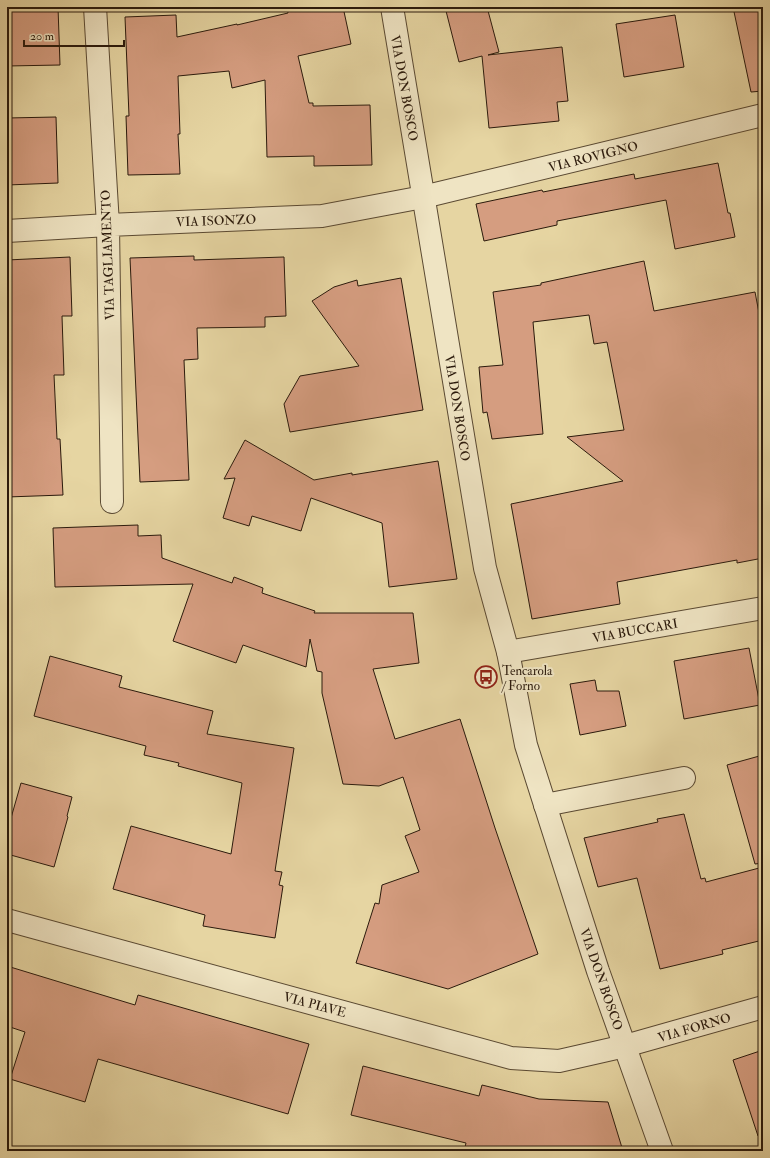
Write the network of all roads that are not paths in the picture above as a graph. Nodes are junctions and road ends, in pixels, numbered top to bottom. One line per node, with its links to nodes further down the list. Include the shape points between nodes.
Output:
1 (95, 7): 5 (street, VIA TAGLIAMENTO)
2 (392, 7): 4 (street, VIA DON BOSCO)
3 (763, 115): 4 (street, VIA ROVIGNO)
4 (423, 197): 5 (street, VIA ISONZO, via 322,216); 9 (street, VIA DON BOSCO, via 485,568)
5 (108, 224): 6 (street, VIA ISONZO); 7 (street, VIA TAGLIAMENTO)
6 (7, 231)
7 (112, 502)
8 (763, 608): 9 (street, VIA BUCCARI)
9 (508, 652): 11 (street, VIA DON BOSCO, via 526,745)
10 (684, 778): 11 (street)
11 (545, 805): 14 (street, VIA DON BOSCO)
12 (7, 920): 14 (street, VIA PIAVE, via 511,1058 559,1061)
13 (763, 1008): 14 (street, VIA FORNO)
14 (625, 1046): 15 (street, VIA DON BOSCO)
15 (662, 1151)

